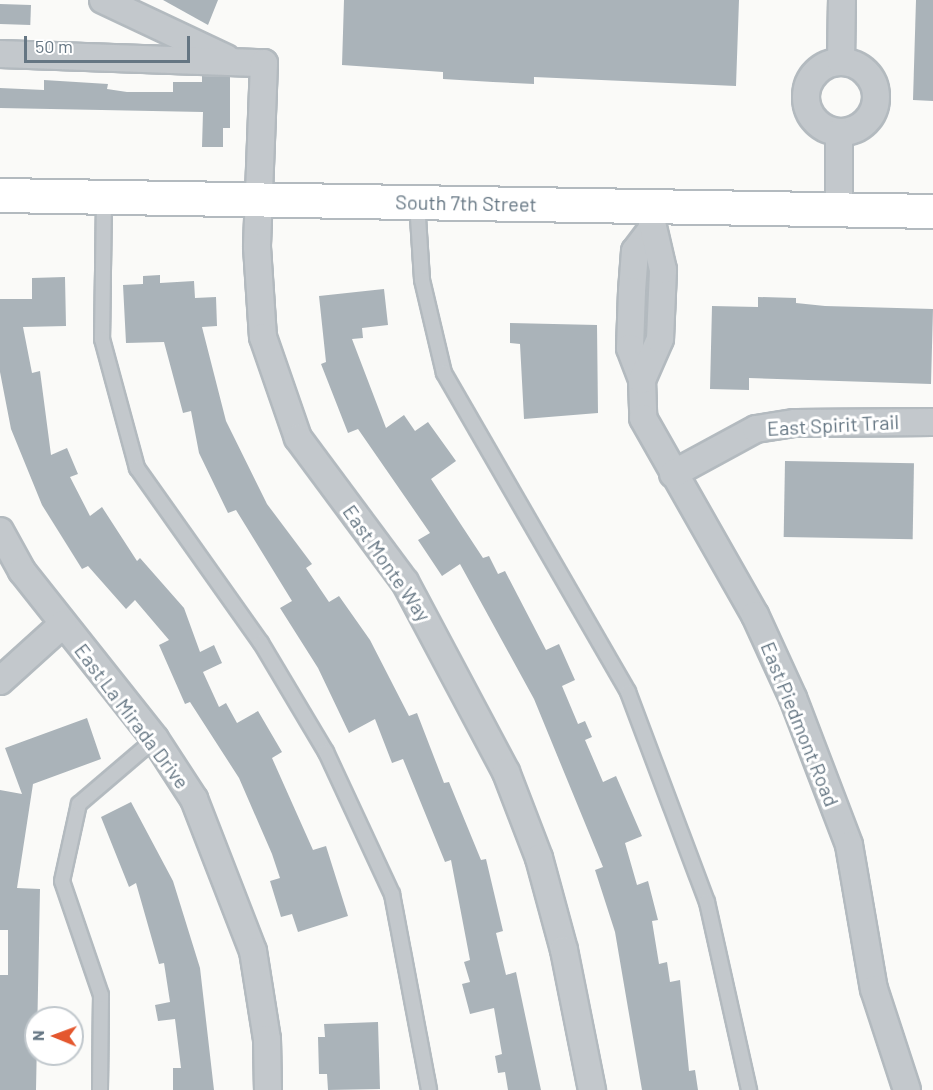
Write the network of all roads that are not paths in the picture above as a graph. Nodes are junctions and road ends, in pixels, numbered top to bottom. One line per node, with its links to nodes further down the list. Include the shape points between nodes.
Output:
1 (103, 0): 4 (street)
2 (842, 0): 5 (street)
3 (0, 54): 4 (street)
4 (234, 62): 9 (street, East Monte Way, via 264,63)
5 (841, 62): 6 (street, via 816,73 806,96 815,121); 6 (street, via 869,76 876,102 862,125)
6 (839, 132): 11 (street)
7 (0, 195): 8 (street, South 7th Street)
8 (104, 199): 9 (street, South 7th Street); 25 (lane, via 102,339 136,468 261,643 335,772 392,894)
9 (260, 201): 10 (street, South 7th Street); 26 (street, East Monte Way, via 257,287 263,337 298,438 405,582 506,772 539,858 564,950)
10 (417, 202): 13 (street, South 7th Street); 27 (lane, via 422,280 444,373 628,692 707,902)
11 (839, 210): 12 (street, South 7th Street); 13 (street, South 7th Street)
12 (933, 211)
13 (651, 218): 14 (street, East Piedmont Road, via 635,251); 15 (street, East Piedmont Road, via 663,270)
14 (632, 291): 15 (lane); 16 (street, East Piedmont Road, via 630,348)
15 (662, 292): 16 (street, East Piedmont Road, via 660,339)
16 (642, 380): 18 (street, East Piedmont Road, via 643,418)
17 (933, 422): 18 (street, East Spirit Trail, via 795,423 756,429)
18 (673, 474): 28 (street, East Piedmont Road, via 755,615 849,845 874,989)
19 (0, 531): 20 (street, East La Mirada Drive, via 22,571)
20 (63, 624): 21 (street); 22 (street, East La Mirada Drive)
21 (0, 681)
22 (155, 739): 23 (lane, via 79,804 62,881 101,995); 24 (street, East La Mirada Drive, via 194,799 235,895 253,951 267,1039)
23 (100, 1090)
24 (268, 1090)
25 (429, 1090)
26 (591, 1090)
27 (749, 1090)
28 (907, 1090)

